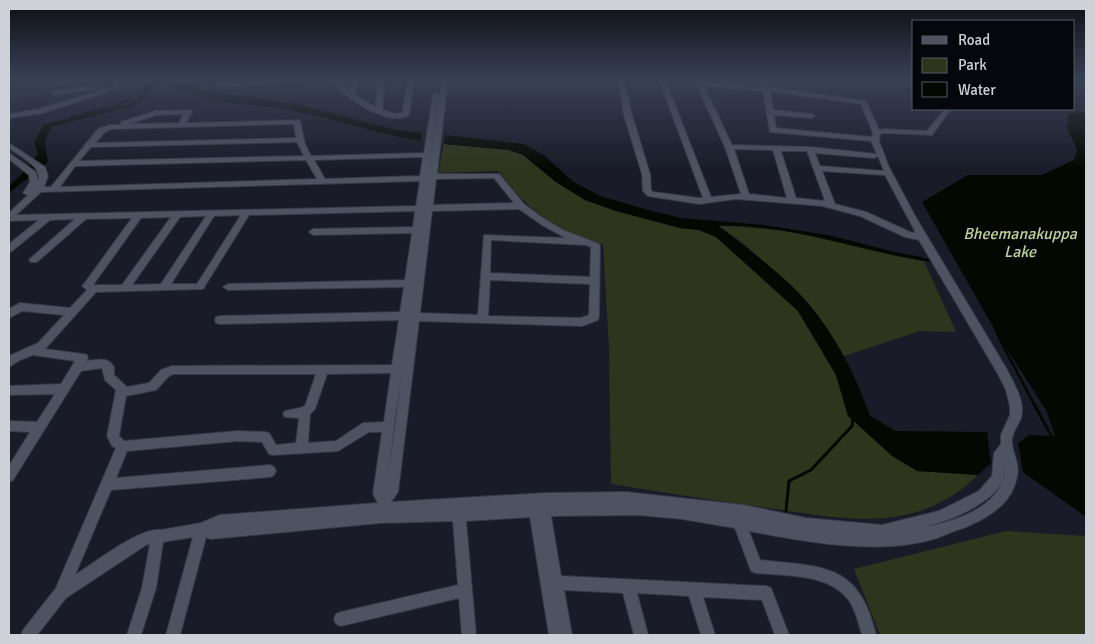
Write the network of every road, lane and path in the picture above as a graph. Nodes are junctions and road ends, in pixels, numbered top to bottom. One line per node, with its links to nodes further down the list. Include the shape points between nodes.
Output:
1 (46, 109): 14 (street)
2 (375, 109): 12 (street)
3 (407, 109): 12 (street, via 405,115 398,117)
4 (436, 109): 18 (street)
5 (439, 109): 18 (street)
6 (627, 109): 39 (street, via 646,174 647,191 659,197)
7 (673, 109): 39 (street)
8 (710, 109): 23 (street)
9 (769, 109): 13 (street)
10 (866, 109): 19 (street)
11 (947, 110): 19 (street, via 929,133)
12 (378, 111)
13 (770, 112): 15 (street); 19 (street, via 773,130)
14 (9, 116)
15 (811, 116)
16 (181, 126): 17 (street); 17 (street, via 188,112 155,113); 20 (street, via 297,122)
17 (116, 127): 22 (street, via 105,129)
18 (434, 135): 27 (street); 33 (street)
19 (876, 136): 54 (street, via 883,163)
20 (301, 140): 22 (street); 29 (street)
21 (9, 145): 37 (street, via 43,171 44,180)
22 (90, 145): 30 (street)
23 (729, 148): 24 (street); 38 (street)
24 (776, 148): 25 (street); 40 (street)
25 (811, 150): 28 (street); 31 (street)
26 (9, 156): 36 (street, via 34,176)
27 (427, 156): 29 (street); 33 (street)
28 (874, 156)
29 (308, 158): 30 (street); 34 (street)
30 (73, 164): 35 (street)
31 (817, 168): 32 (street); 41 (street)
32 (882, 173)
33 (428, 177): 34 (street); 42 (street); 43 (street, via 496,176)
34 (322, 181): 35 (street)
35 (54, 189): 37 (street)
36 (30, 190): 37 (street); 44 (street)
37 (39, 190): 51 (street)
38 (746, 197): 39 (street); 40 (street)
39 (708, 200)
40 (792, 200): 41 (street)
41 (831, 205): 54 (street, via 863,214 908,235)
42 (424, 206): 43 (street); 45 (street); 52 (street); 68 (street)
43 (521, 206): 55 (street, via 559,233)
44 (9, 209)
45 (247, 212): 46 (street); 62 (street, via 202,285)
46 (212, 213): 48 (street); 62 (street)
47 (139, 215): 48 (street); 49 (street); 64 (street, via 87,286)
48 (176, 215): 61 (street)
49 (83, 216): 50 (street); 57 (street)
50 (48, 217): 51 (street); 56 (street)
51 (9, 218)
52 (417, 230): 53 (street); 60 (street)
53 (313, 232)
54 (924, 238): 85 (street, via 1015,400 1017,410 1006,437)
55 (588, 242): 58 (street, via 487,237); 59 (street, via 597,250)
56 (9, 249)
57 (34, 260)
58 (486, 276): 59 (street); 69 (street)
59 (595, 281): 69 (street, via 594,317 588,320)
60 (410, 283): 63 (street); 68 (street)
61 (125, 288): 62 (street); 64 (street)
62 (164, 288)
63 (228, 288)
64 (93, 289): 66 (street)
65 (13, 306): 66 (street); 67 (street)
66 (71, 312): 71 (street)
67 (9, 314)
68 (410, 316): 69 (street); 70 (street); 74 (street)
69 (483, 318)
70 (220, 320)
71 (35, 352): 72 (street, via 22,354); 73 (street, via 83,358)
72 (9, 363)
73 (78, 367): 76 (street); 78 (street, via 104,363 109,367 109,377 122,388)
74 (402, 369): 75 (street); 83 (street); 90 (street, via 392,492)
75 (323, 370): 78 (street, via 172,370 152,387); 79 (street)
76 (64, 389): 77 (street); 82 (street)
77 (9, 390)
78 (122, 392): 84 (street, via 113,436)
79 (305, 412): 80 (street); 86 (street)
80 (289, 414)
81 (9, 426): 82 (street)
82 (41, 427): 87 (street)
83 (389, 427): 86 (street, via 366,427 338,446); 90 (street, via 379,494)
84 (123, 446): 86 (street, via 238,436 265,437 274,450); 89 (street)
85 (1006, 446): 90 (street, via 1000,453 998,478 984,495 941,517 882,531 806,524 734,510 626,498); 93 (street, via 1012,466 1004,497 979,516 917,537 878,542 827,538)
86 (301, 448)
87 (10, 471)
88 (270, 471): 89 (street)
89 (108, 484): 100 (street)
90 (383, 508): 92 (street); 94 (street, via 212,533)
91 (539, 509): 92 (street); 93 (street, via 642,509); 96 (street)
92 (459, 515): 98 (street)
93 (739, 522): 111 (street, via 756,566 824,575 840,582 859,605)
94 (202, 529): 95 (street); 104 (street)
95 (158, 535): 100 (street, via 137,543); 103 (street, via 149,588)
96 (552, 583): 97 (street); 106 (street); 107 (street)
97 (628, 587): 99 (street); 108 (street)
98 (465, 590): 101 (street); 105 (street)
99 (694, 590): 109 (street); 110 (street, via 766,593)
100 (61, 593): 102 (street)
101 (341, 619)
102 (28, 635)
103 (134, 635)
104 (173, 635)
105 (469, 635)
106 (556, 635)
107 (565, 635)
108 (641, 635)
109 (708, 635)
110 (782, 635)
111 (869, 635)

